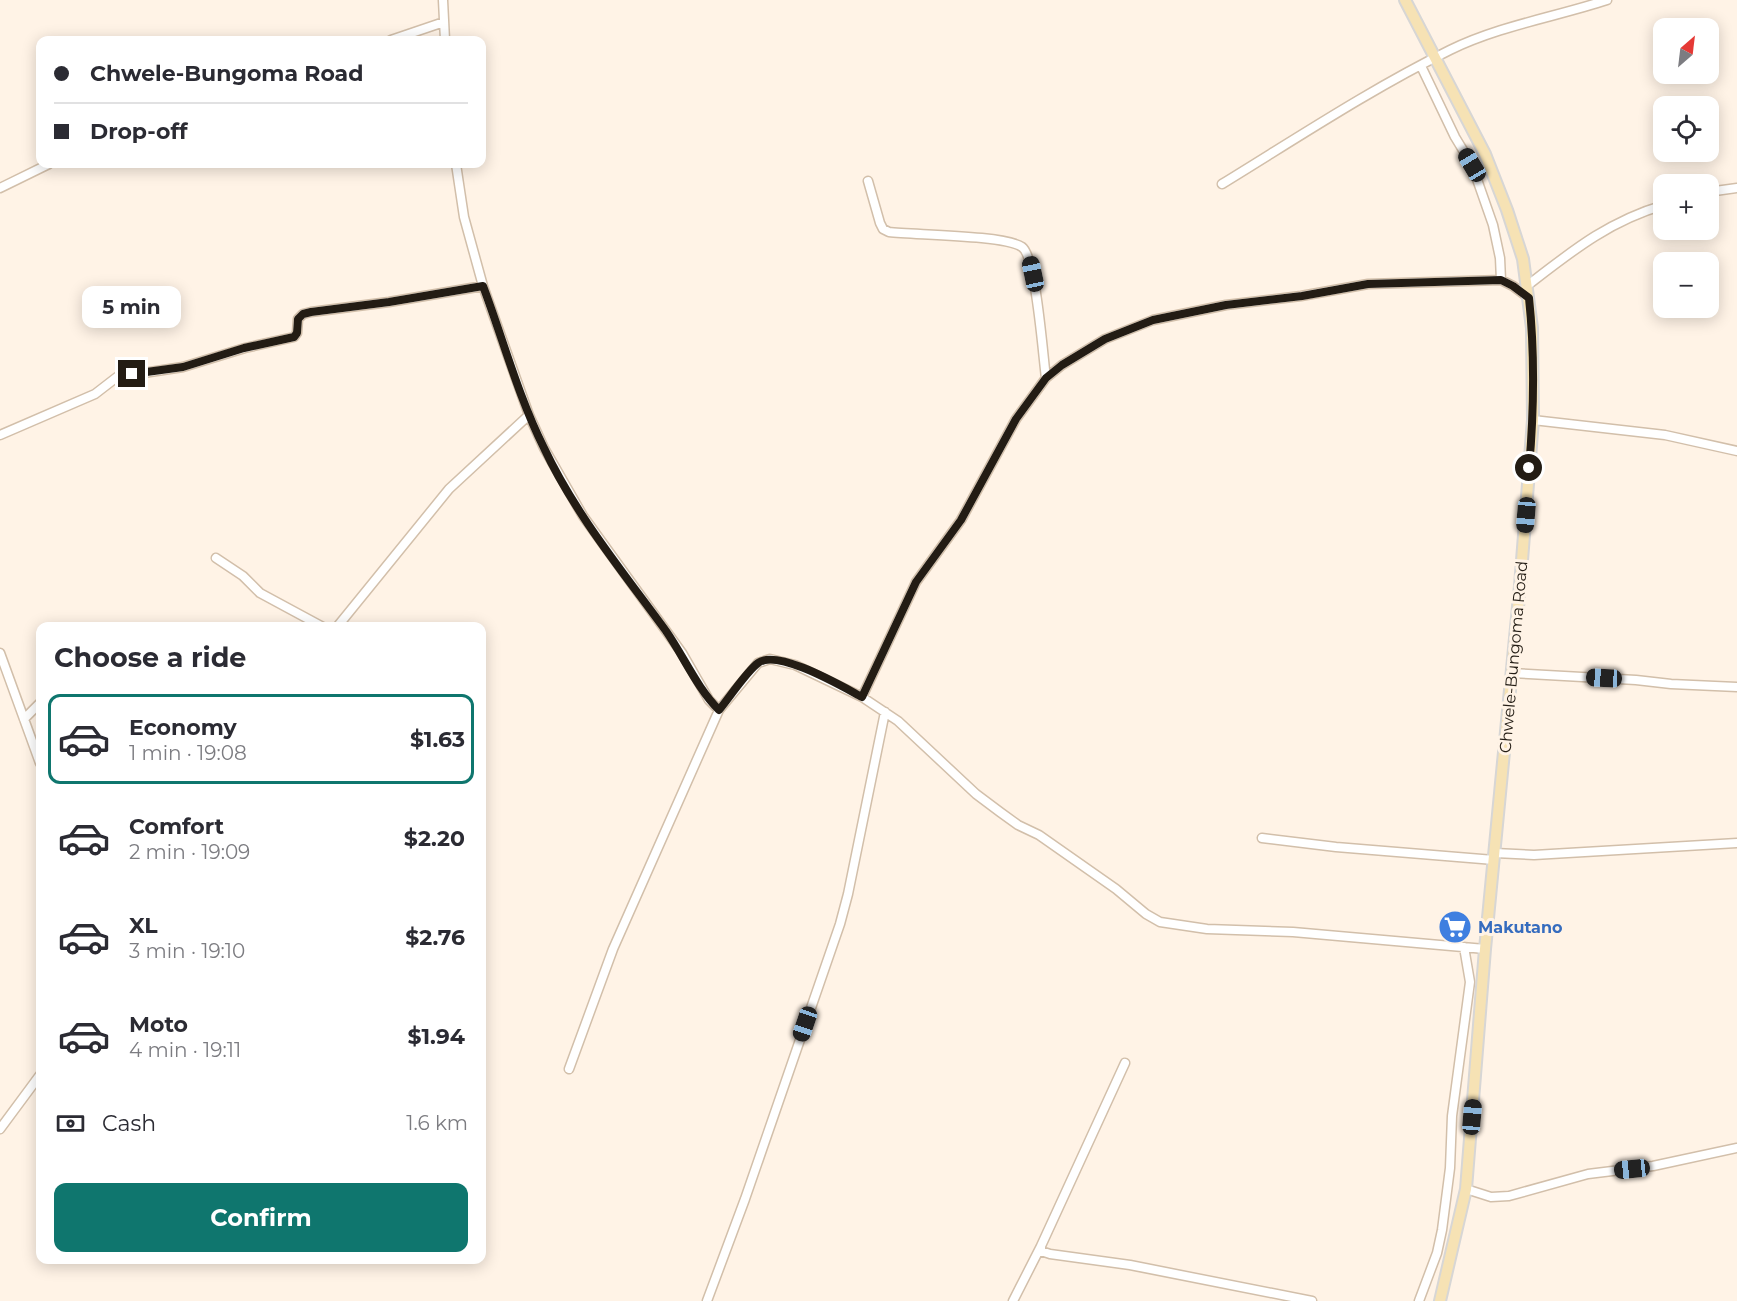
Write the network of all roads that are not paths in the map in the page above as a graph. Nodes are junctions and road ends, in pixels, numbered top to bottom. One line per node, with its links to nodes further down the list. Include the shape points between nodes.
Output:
1 (443, 0): 4 (street)
2 (1405, 0): 7 (main road, Chwele-Bungoma Road)
3 (1607, 0): 7 (street, via 1520,24)
4 (444, 22): 5 (street); 6 (street)
5 (403, 36)
6 (445, 36)
7 (1435, 58): 8 (street); 18 (main road, Chwele-Bungoma Road, via 1485,154 1520,249)
8 (1421, 66): 12 (street); 17 (street, via 1472,165 1493,225)
9 (41, 168): 13 (street)
10 (457, 168): 19 (street, via 464,217)
11 (868, 181): 21 (street, via 880,223 888,232 1000,240 1028,253)
12 (1222, 184)
13 (0, 188)
14 (1737, 188): 15 (street)
15 (1719, 190)
16 (1653, 209): 18 (street, via 1615,224)
17 (1501, 280): 20 (street); 21 (street, via 1368,284 1153,320 1105,339)
18 (1527, 285): 20 (main road, Chwele-Bungoma Road)
19 (483, 286): 22 (street); 24 (street, via 303,314 294,337 183,367 117,377 95,394)
20 (1529, 298): 23 (main road, Chwele-Bungoma Road)
21 (1046, 378): 32 (street, via 1016,419 961,520 916,582)
22 (529, 415): 28 (street, via 449,489); 34 (street, via 578,507)
23 (1533, 420): 25 (street, via 1665,435); 30 (main road, Chwele-Bungoma Road)
24 (0, 435)
25 (1737, 451)
26 (216, 558): 27 (street, via 260,593)
27 (314, 622)
28 (341, 622)
29 (0, 653): 36 (street)
30 (1512, 672): 31 (street); 40 (main road, Chwele-Bungoma Road)
31 (1737, 687)
32 (862, 697): 34 (street, via 795,665 770,659 758,663); 35 (street)
33 (36, 708): 36 (street)
34 (719, 710): 46 (street, via 613,949)
35 (885, 712): 41 (street, via 976,794 1160,922 1207,929 1293,932); 52 (street, via 840,924)
36 (24, 719): 37 (street)
37 (36, 752)
38 (1262, 838): 40 (street)
39 (1737, 843): 40 (street)
40 (1494, 857): 42 (main road, Chwele-Bungoma Road)
41 (1464, 947): 42 (street); 43 (street, via 1470,982)
42 (1485, 949): 44 (main road, Chwele-Bungoma Road)
43 (1460, 1044): 44 (street); 55 (street, via 1442,1230)
44 (1477, 1046): 50 (main road, Chwele-Bungoma Road)
45 (1125, 1063): 51 (street)
46 (569, 1069)
47 (36, 1080): 48 (street)
48 (0, 1129)
49 (1737, 1148): 50 (street, via 1663,1165 1588,1174 1509,1196 1491,1197)
50 (1466, 1189): 56 (main road, Chwele-Bungoma Road)
51 (1041, 1246): 53 (street); 54 (street, via 1044,1253 1130,1265)
52 (707, 1301)
53 (1013, 1301)
54 (1312, 1301)
55 (1419, 1301)
56 (1440, 1301)

